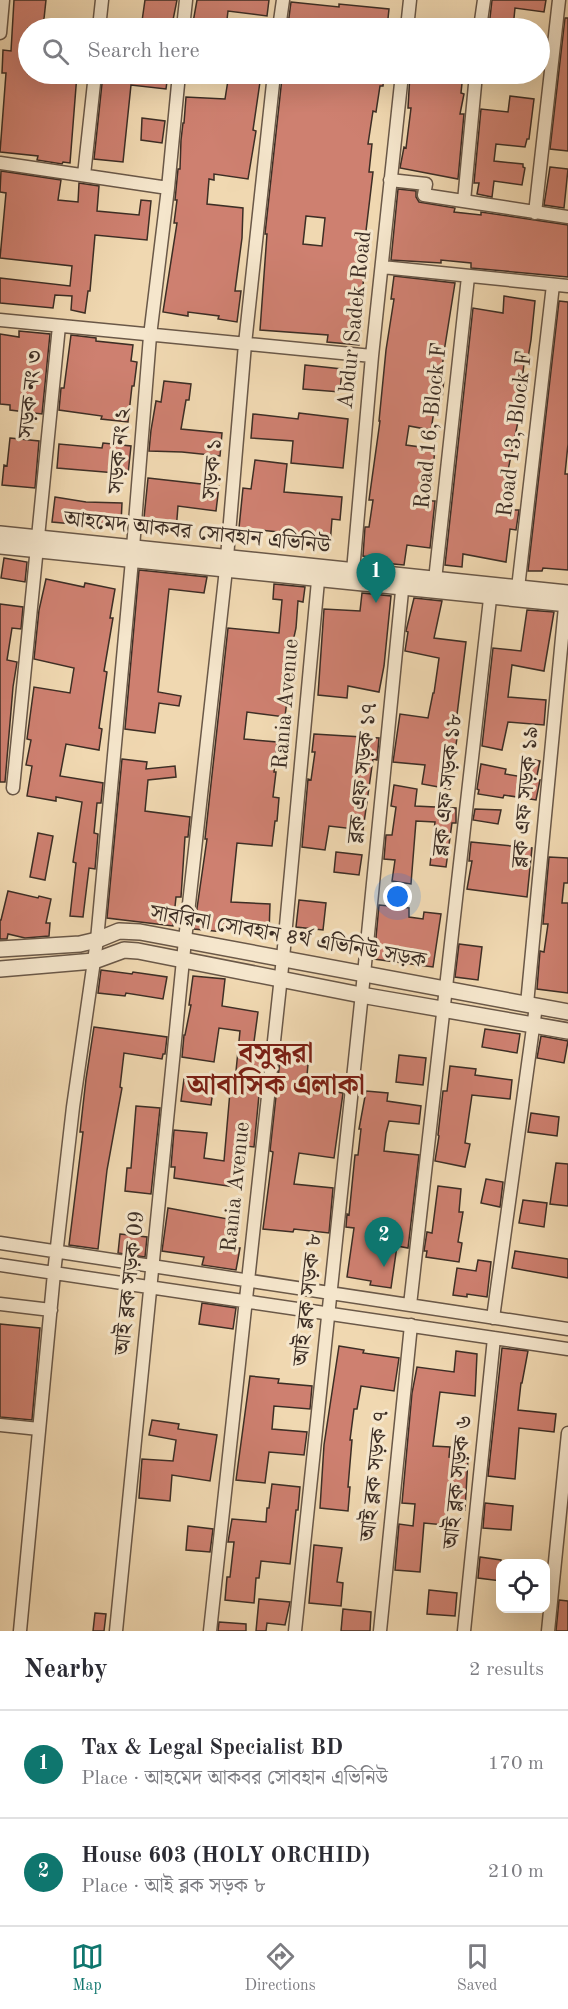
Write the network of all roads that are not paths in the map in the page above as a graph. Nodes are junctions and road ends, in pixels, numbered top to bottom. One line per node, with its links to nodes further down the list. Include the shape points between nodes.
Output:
1 (3, 0): 13 (street)
2 (102, 0): 8 (street)
3 (186, 0): 9 (street)
4 (283, 0): 10 (street)
5 (410, 0): 11 (street)
6 (484, 0): 12 (street)
7 (559, 0): 14 (street)
8 (100, 18)
9 (184, 18)
10 (280, 18)
11 (408, 18)
12 (481, 18)
13 (0, 33)
14 (550, 80)
15 (94, 84): 22 (street)
16 (178, 84): 24 (street, সড়ক নং ২)
17 (273, 84): 35 (street, সড়ক ১)
18 (401, 84): 23 (street, Abdur Sadek Road)
19 (475, 84): 25 (street)
20 (550, 84): 26 (street)
21 (0, 163): 22 (street)
22 (84, 175): 24 (street)
23 (390, 180): 25 (street, via 426,184 424,195); 28 (street, Abdur Sadek Road)
24 (168, 188): 34 (street, সড়ক নং ২)
25 (464, 201): 26 (street)
26 (535, 213): 27 (street)
27 (568, 217)
28 (382, 267): 29 (street); 36 (street, Abdur Sadek Road)
29 (468, 277): 30 (street); 44 (street, Road 16, Block F)
30 (553, 285): 31 (street); 46 (street, Road 13, Block F)
31 (568, 286)
32 (0, 320): 33 (street)
33 (59, 326): 34 (street); 38 (street, সড়ক নং ৩)
34 (150, 336): 35 (street); 40 (street, সড়ক নং ২)
35 (244, 344): 36 (street); 41 (street, সড়ক ১)
36 (372, 356): 42 (street, Abdur Sadek Road)
37 (0, 534): 38 (street, আহমেদ আকবর সোবহান এভিনিউ)
38 (37, 545): 39 (street, আহমেদ আকবর সোবহান এভিনিউ); 40 (street, আহমেদ আকবর সোবহান এভিনিউ); 49 (street, সড়ক নং ৩)
39 (0, 546)
40 (132, 554): 41 (street, আহমেদ আকবর সোবহান এভিনিউ); 50 (street, সড়ক নং ২)
41 (227, 564): 43 (street, আহমেদ আকবর সোবহান এভিনিউ); 51 (street, সড়ক ১)
42 (353, 571): 43 (street, আহমেদ আকবর সোবহান এভিনিউ); 45 (street, আহমেদ আকবর সোবহান এভিনিউ)
43 (319, 573): 45 (street, আহমেদ আকবর সোবহান এভিনিউ); 53 (street, Rania Avenue)
44 (435, 580): 45 (street, আহমেদ আকবর সোবহান এভিনিউ); 47 (street, আহমেদ আকবর সোবহান এভিনিউ)
45 (403, 582): 47 (street, আহমেদ আকবর সোবহান এভিনিউ); 57 (street, ব্লক এফ সড়ক ১৭)
46 (518, 588): 47 (street, আহমেদ আকবর সোবহান এভিনিউ); 48 (street, আহমেদ আকবর সোবহান এভিনিউ)
47 (491, 591): 48 (street, আহমেদ আকবর সোবহান এভিনিউ); 59 (street, ব্লক এফ সড়ক ১৮)
48 (567, 598): 61 (street, ব্লক এফ সড়ক ১৯)
49 (14, 788)
50 (97, 940): 51 (street, সাবরিনা সোবহান ৪র্থ এভিনিউ সড়ক, via 119,931); 52 (street, সাবরিনা সোবহান ৪র্থ এভিনিউ সড়ক); 55 (street, সড়ক নং ২)
51 (185, 940): 53 (street, সাবরিনা সোবহান ৪র্থ এভিনিউ সড়ক); 54 (street, আই ব্লক সড়ক 09)
52 (0, 949)
53 (283, 958): 57 (street, সাবরিনা সোবহান ৪র্থ এভিনিউ সড়ক); 58 (street, Rania Avenue)
54 (184, 960): 55 (street, সাবরিনা সোবহান ৪র্থ এভিনিউ সড়ক, via 124,950); 58 (street, সাবরিনা সোবহান ৪র্থ এভিনিউ সড়ক); 69 (street, আই ব্লক সড়ক 09)
55 (94, 961): 56 (street, সাবরিনা সোবহান ৪র্থ এভিনিউ সড়ক); 67 (street, সড়ক নং ২)
56 (0, 969)
57 (364, 974): 59 (street, সাবরিনা সোবহান ৪র্থ এভিনিউ সড়ক); 60 (street, আই ব্লক সড়ক ৮)
58 (281, 979): 60 (street, সাবরিনা সোবহান ৪র্থ এভিনিউ সড়ক); 71 (street, Rania Avenue)
59 (447, 989): 61 (street, সাবরিনা সোবহান ৪র্থ এভিনিউ সড়ক); 62 (street, ব্লক এফ সড়ক ১৮)
60 (361, 995): 62 (street, সাবরিনা সোবহান ৪র্থ এভিনিউ সড়ক); 73 (street, আই ব্লক সড়ক ৮)
61 (532, 1005): 63 (street, সাবরিনা সোবহান ৪র্থ এভিনিউ সড়ক); 64 (street, ব্লক এফ সড়ক ১৯)
62 (445, 1009): 64 (street, সাবরিনা সোবহান ৪র্থ এভিনিউ সড়ক); 76 (street, ব্লক এফ সড়ক ১৮)
63 (568, 1012)
64 (534, 1025): 65 (street, সাবরিনা সোবহান ৪র্থ এভিনিউ সড়ক); 79 (street, ব্লক এফ সড়ক ১৯)
65 (568, 1031)
66 (0, 1244): 67 (street)
67 (57, 1252): 69 (street); 70 (street, সড়ক নং ২)
68 (0, 1265): 70 (street)
69 (153, 1267): 71 (street); 72 (street, আই ব্লক সড়ক 09)
70 (54, 1273): 72 (street); 77 (street, সড়ক নং ২)
71 (247, 1281): 73 (street); 74 (street, Rania Avenue)
72 (151, 1287): 74 (street); 88 (street, আই ব্লক সড়ক 09)
73 (330, 1293): 76 (street); 78 (street, আই ব্লক সড়ক ৮)
74 (244, 1301): 78 (street); 89 (street, Rania Avenue)
75 (0, 1304): 77 (street)
76 (410, 1305): 79 (street)
77 (51, 1310): 85 (street, সড়ক নং ২)
78 (327, 1313): 80 (street); 90 (street, আই ব্লক সড়ক ৮)
79 (493, 1318): 81 (street)
80 (411, 1325): 82 (street); 91 (street, আই ব্লক সড়ক ৭)
81 (568, 1329)
82 (494, 1338): 83 (street); 92 (street, আই ব্লক সড়ক ৬)
83 (568, 1349)
84 (0, 1425): 85 (street)
85 (39, 1429): 87 (street, সড়ক নং ২)
86 (568, 1433): 93 (street)
87 (20, 1631)
88 (116, 1631)
89 (210, 1631)
90 (295, 1631)
91 (380, 1631)
92 (464, 1631)
93 (548, 1631)

